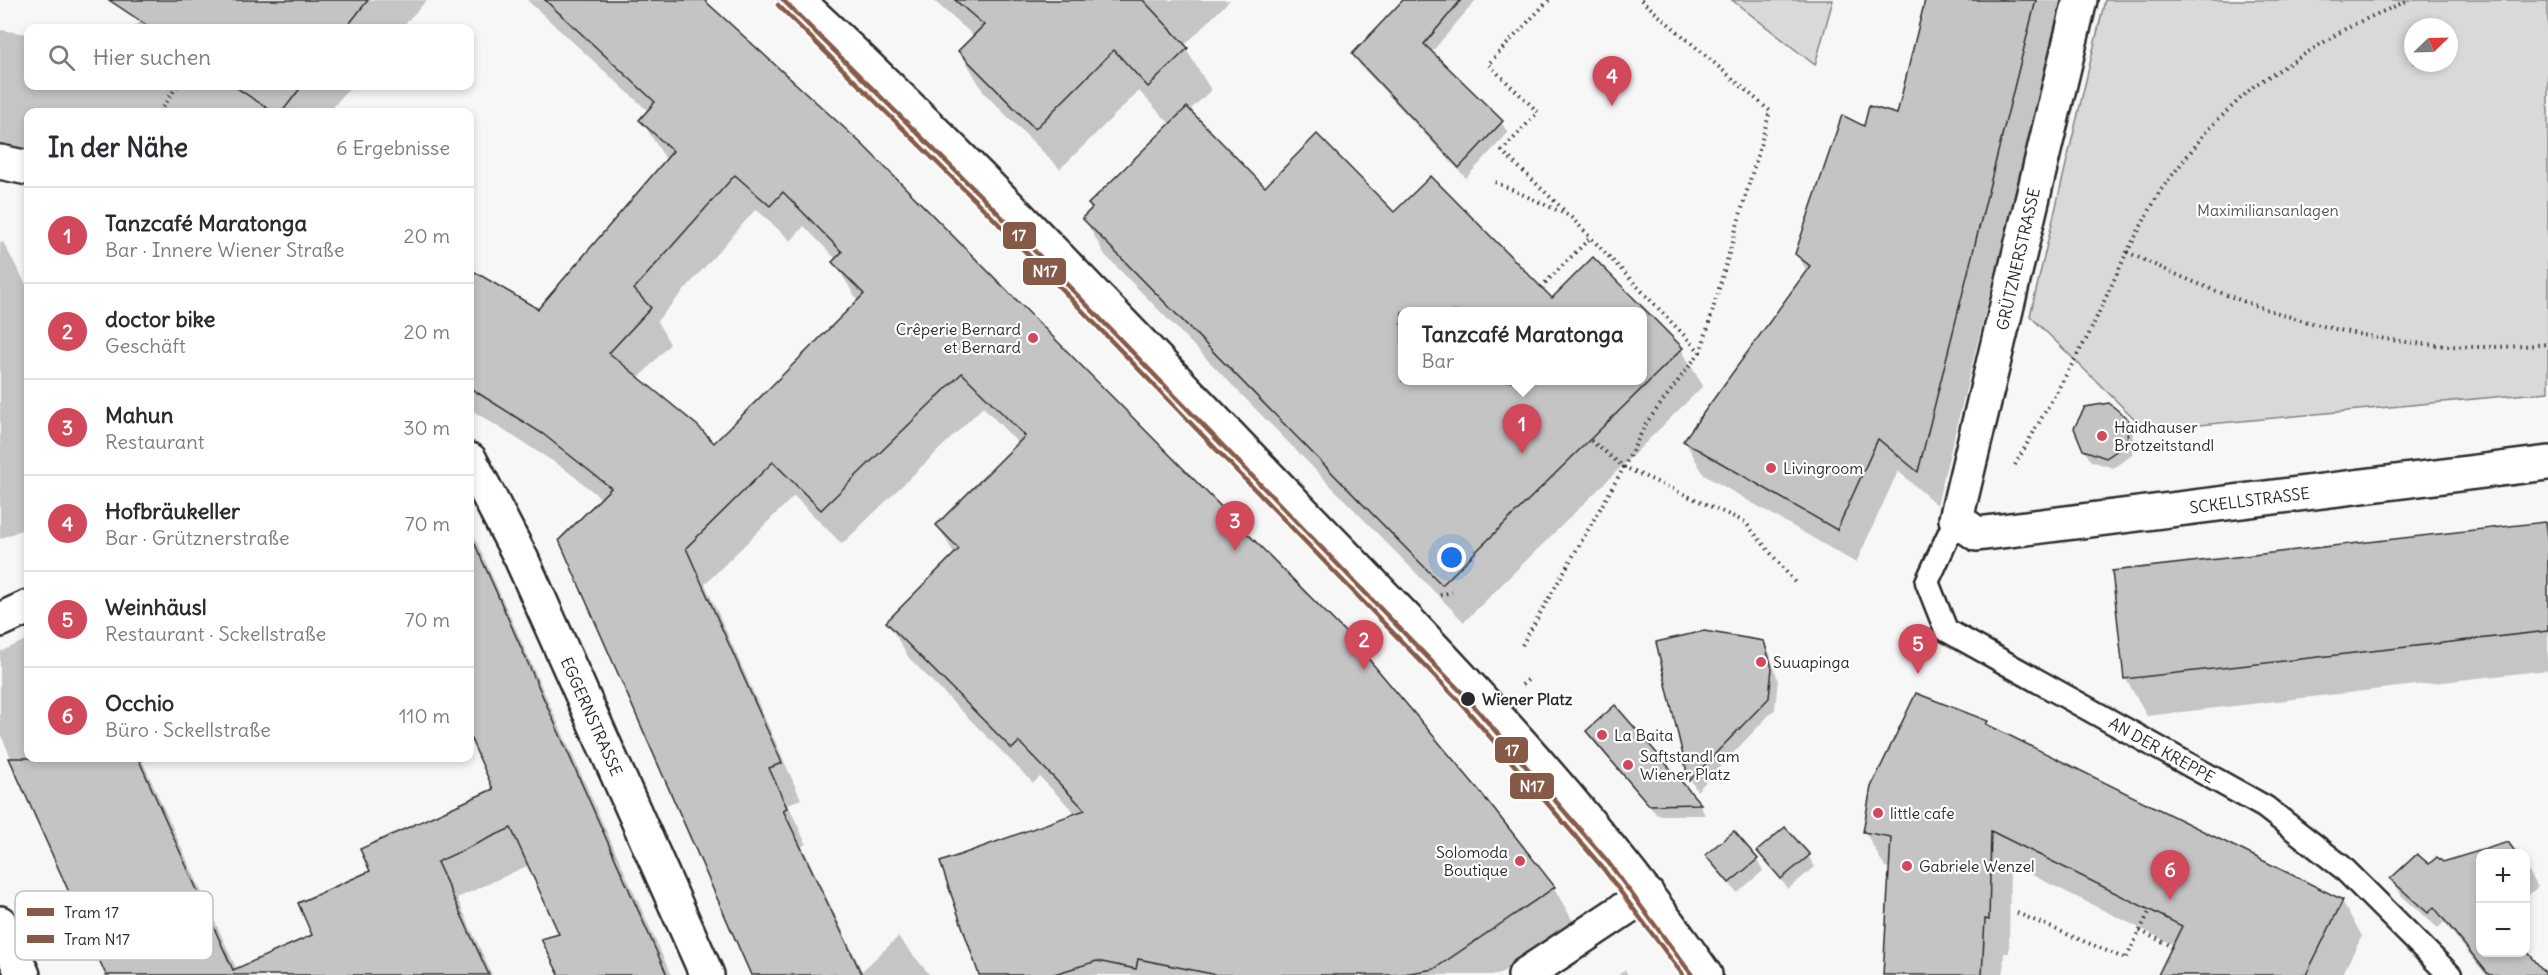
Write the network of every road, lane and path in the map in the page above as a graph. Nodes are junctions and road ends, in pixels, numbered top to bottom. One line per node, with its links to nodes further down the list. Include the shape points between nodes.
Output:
1 (797, 0): 27 (street, via 1038,237 1474,689)
2 (1549, 0): 11 (path, via 1488,64 1538,112 1502,151)
3 (1641, 0): 16 (path, via 1770,111)
4 (2080, 0): 22 (street, GRÜTZNERSTRASSE)
5 (2409, 0): 13 (path, via 2350,26 2255,85 2209,128 2160,191)
6 (174, 90): 7 (path)
7 (162, 108)
8 (0, 162): 9 (street)
9 (24, 167)
10 (1495, 182): 11 (path)
11 (1570, 216): 12 (path)
12 (1591, 237): 14 (path); 16 (path)
13 (2127, 252): 15 (path, via 2253,307 2335,329 2432,347); 21 (path, via 2088,336)
14 (1541, 287)
15 (2548, 344)
16 (1700, 352): 19 (path, via 1647,422)
17 (1590, 440): 19 (path)
18 (2548, 463): 22 (street, SCKELLSTRASSE, via 1977,534)
19 (1624, 466): 23 (path, via 1745,522); 26 (path)
20 (474, 468): 36 (street, EGGERNSTRASSE, via 521,558)
21 (2011, 471)
22 (1956, 519): 39 (lane, AN DER KREPPE, via 1927,582 1947,630 2265,807 2342,867)
23 (1797, 585)
24 (24, 609): 25 (street)
25 (0, 620)
26 (1522, 645)
27 (1647, 894): 37 (street); 38 (street)
28 (2150, 910): 31 (path)
29 (2017, 913): 31 (path, via 2126,959)
30 (0, 923): 33 (street)
31 (2140, 931): 32 (path)
32 (2172, 946)
33 (15, 957)
34 (16, 960): 35 (street)
35 (23, 975)
36 (707, 975)
37 (1525, 975)
38 (1705, 975)
39 (2450, 975)

